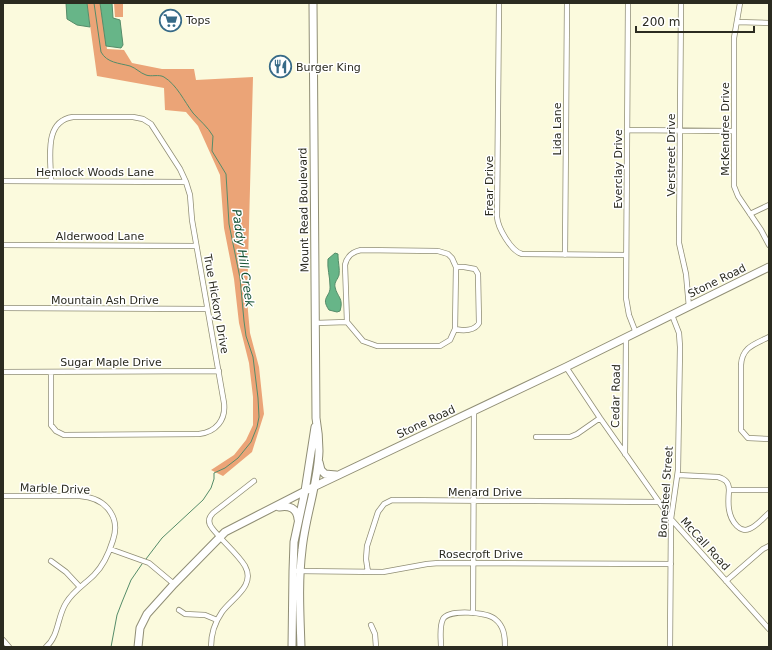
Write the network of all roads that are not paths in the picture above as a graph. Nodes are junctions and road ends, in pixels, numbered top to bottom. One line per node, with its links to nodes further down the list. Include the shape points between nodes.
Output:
1 (313, 3): 29 (main road, Mount Read Boulevard)
2 (499, 3): 20 (street, Frear Drive, via 497,221 511,246 519,253)
3 (567, 3): 20 (street, Lida Lane)
4 (628, 3): 9 (street, Everclay Drive)
5 (681, 3): 10 (street, Verstreet Drive)
6 (740, 3): 7 (street, McKendree Drive)
7 (737, 22): 8 (street); 11 (street, McKendree Drive, via 734,38)
8 (769, 23)
9 (627, 130): 10 (street); 21 (street, Everclay Drive)
10 (680, 130): 11 (street); 24 (street, Verstreet Drive, via 680,243)
11 (733, 131): 16 (street, McKendree Drive, via 734,186)
12 (3, 181): 13 (street, Hemlock Woods Lane)
13 (51, 181): 14 (street, Hemlock Woods Lane); 14 (street, True Hickory Drive, via 51,135 60,121 73,116 139,118 151,124)
14 (186, 182): 19 (street, True Hickory Drive)
15 (769, 205): 16 (street)
16 (750, 214): 18 (street, McKendree Drive)
17 (3, 245): 19 (street, Alderwood Lane)
18 (769, 245)
19 (196, 246): 26 (street, True Hickory Drive)
20 (565, 255): 21 (street, Frear Drive)
21 (626, 255): 31 (street, Everclay Drive, via 627,306)
22 (769, 267): 24 (main road, Stone Road)
23 (456, 268): 28 (street, via 448,254 438,251 355,252 346,259 345,265); 30 (street); 30 (street, via 474,269 478,274 479,323 475,328)
24 (689, 307): 27 (main road, Stone Road)
25 (3, 308): 26 (street, Mountain Ash Drive)
26 (207, 309): 35 (street, True Hickory Drive)
27 (672, 315): 31 (main road, Stone Road); 46 (street, Bonesteel Street, via 679,333 680,347)
28 (347, 322): 29 (street); 30 (street, via 362,341 377,346 440,346 450,340)
29 (316, 323): 39 (main road, Mount Read Boulevard)
30 (455, 328)
31 (636, 333): 33 (main road, Stone Road)
32 (769, 337): 42 (street, via 746,349 741,361 743,433 748,438)
33 (626, 338): 34 (main road, Stone Road); 43 (street, Cedar Road)
34 (566, 367): 38 (main road, Stone Road); 40 (street, McCall Road)
35 (218, 371): 37 (street, Sugar Maple Drive); 37 (street, True Hickory Drive, via 225,412 218,425 208,432 64,435 51,425)
36 (3, 372): 37 (street, Sugar Maple Drive)
37 (50, 372)
38 (474, 411): 45 (main road, Stone Road); 53 (street)
39 (316, 418): 44 (main road, Mount Read Boulevard); 51 (main road, Mount Read Boulevard)
40 (600, 418): 41 (street, via 570,437); 43 (street, McCall Road)
41 (536, 437)
42 (769, 439)
43 (625, 454): 54 (street, McCall Road)
44 (318, 457): 45 (main road, via 320,468 325,474); 48 (main road, Mount Read Boulevard)
45 (343, 474): 48 (main road, Stone Road)
46 (678, 475): 49 (street, via 722,478 727,482); 57 (street, Bonesteel Street)
47 (254, 481): 59 (street, via 210,517 210,526)
48 (314, 487): 51 (main road, Stone Road); 65 (main road, Mount Read Boulevard)
49 (729, 490): 50 (street); 56 (street, via 730,514 741,529 751,528)
50 (769, 490)
51 (305, 491): 55 (main road, Stone Road); 58 (main road, Mount Read Boulevard)
52 (3, 496): 61 (street, Marble Drive, via 80,496 97,500 107,507 114,520 115,529)
53 (474, 501): 54 (street, Menard Drive); 63 (street); 66 (street, Menard Drive, via 392,500 384,504 378,512 367,546)
54 (658, 502): 57 (street, McCall Road)
55 (274, 507): 58 (main road, via 284,506 293,509 297,513); 59 (main road, Stone Road)
56 (769, 513)
57 (671, 520): 64 (street, Bonesteel Street); 67 (street, McCall Road)
58 (298, 524): 65 (main road, Mount Read Boulevard, via 294,542)
59 (219, 537): 68 (main road, Stone Road); 72 (street, via 242,562 248,576 245,586)
60 (769, 546): 67 (street)
61 (110, 549): 68 (street, via 149,563); 69 (street, Marble Drive, via 100,569)
62 (51, 561): 69 (street)
63 (473, 563): 64 (street, Rosecroft Drive); 66 (street, Rosecroft Drive, via 427,564); 71 (street)
64 (671, 564): 85 (street, Bonesteel Street)
65 (296, 571): 66 (street, Rosecroft Drive); 80 (main road, Mount Read Boulevard); 81 (main road, Mount Read Boulevard)
66 (368, 572)
67 (726, 581): 74 (street, McCall Road)
68 (174, 584): 78 (main road, Stone Road, via 144,618)
69 (80, 587): 77 (street, Marble Drive, via 65,604 52,641)
70 (179, 610): 72 (street, via 185,614 205,615)
71 (473, 614): 83 (street, via 454,613 445,617 442,623); 84 (street, via 487,614 499,623 504,634)
72 (217, 620): 79 (street)
73 (371, 625): 82 (street)
74 (769, 629)
75 (3, 640): 76 (street)
76 (9, 647)
77 (46, 647)
78 (138, 647)
79 (210, 647)
80 (292, 647)
81 (300, 647)
82 (376, 647)
83 (441, 647)
84 (505, 647)
85 (670, 647)

